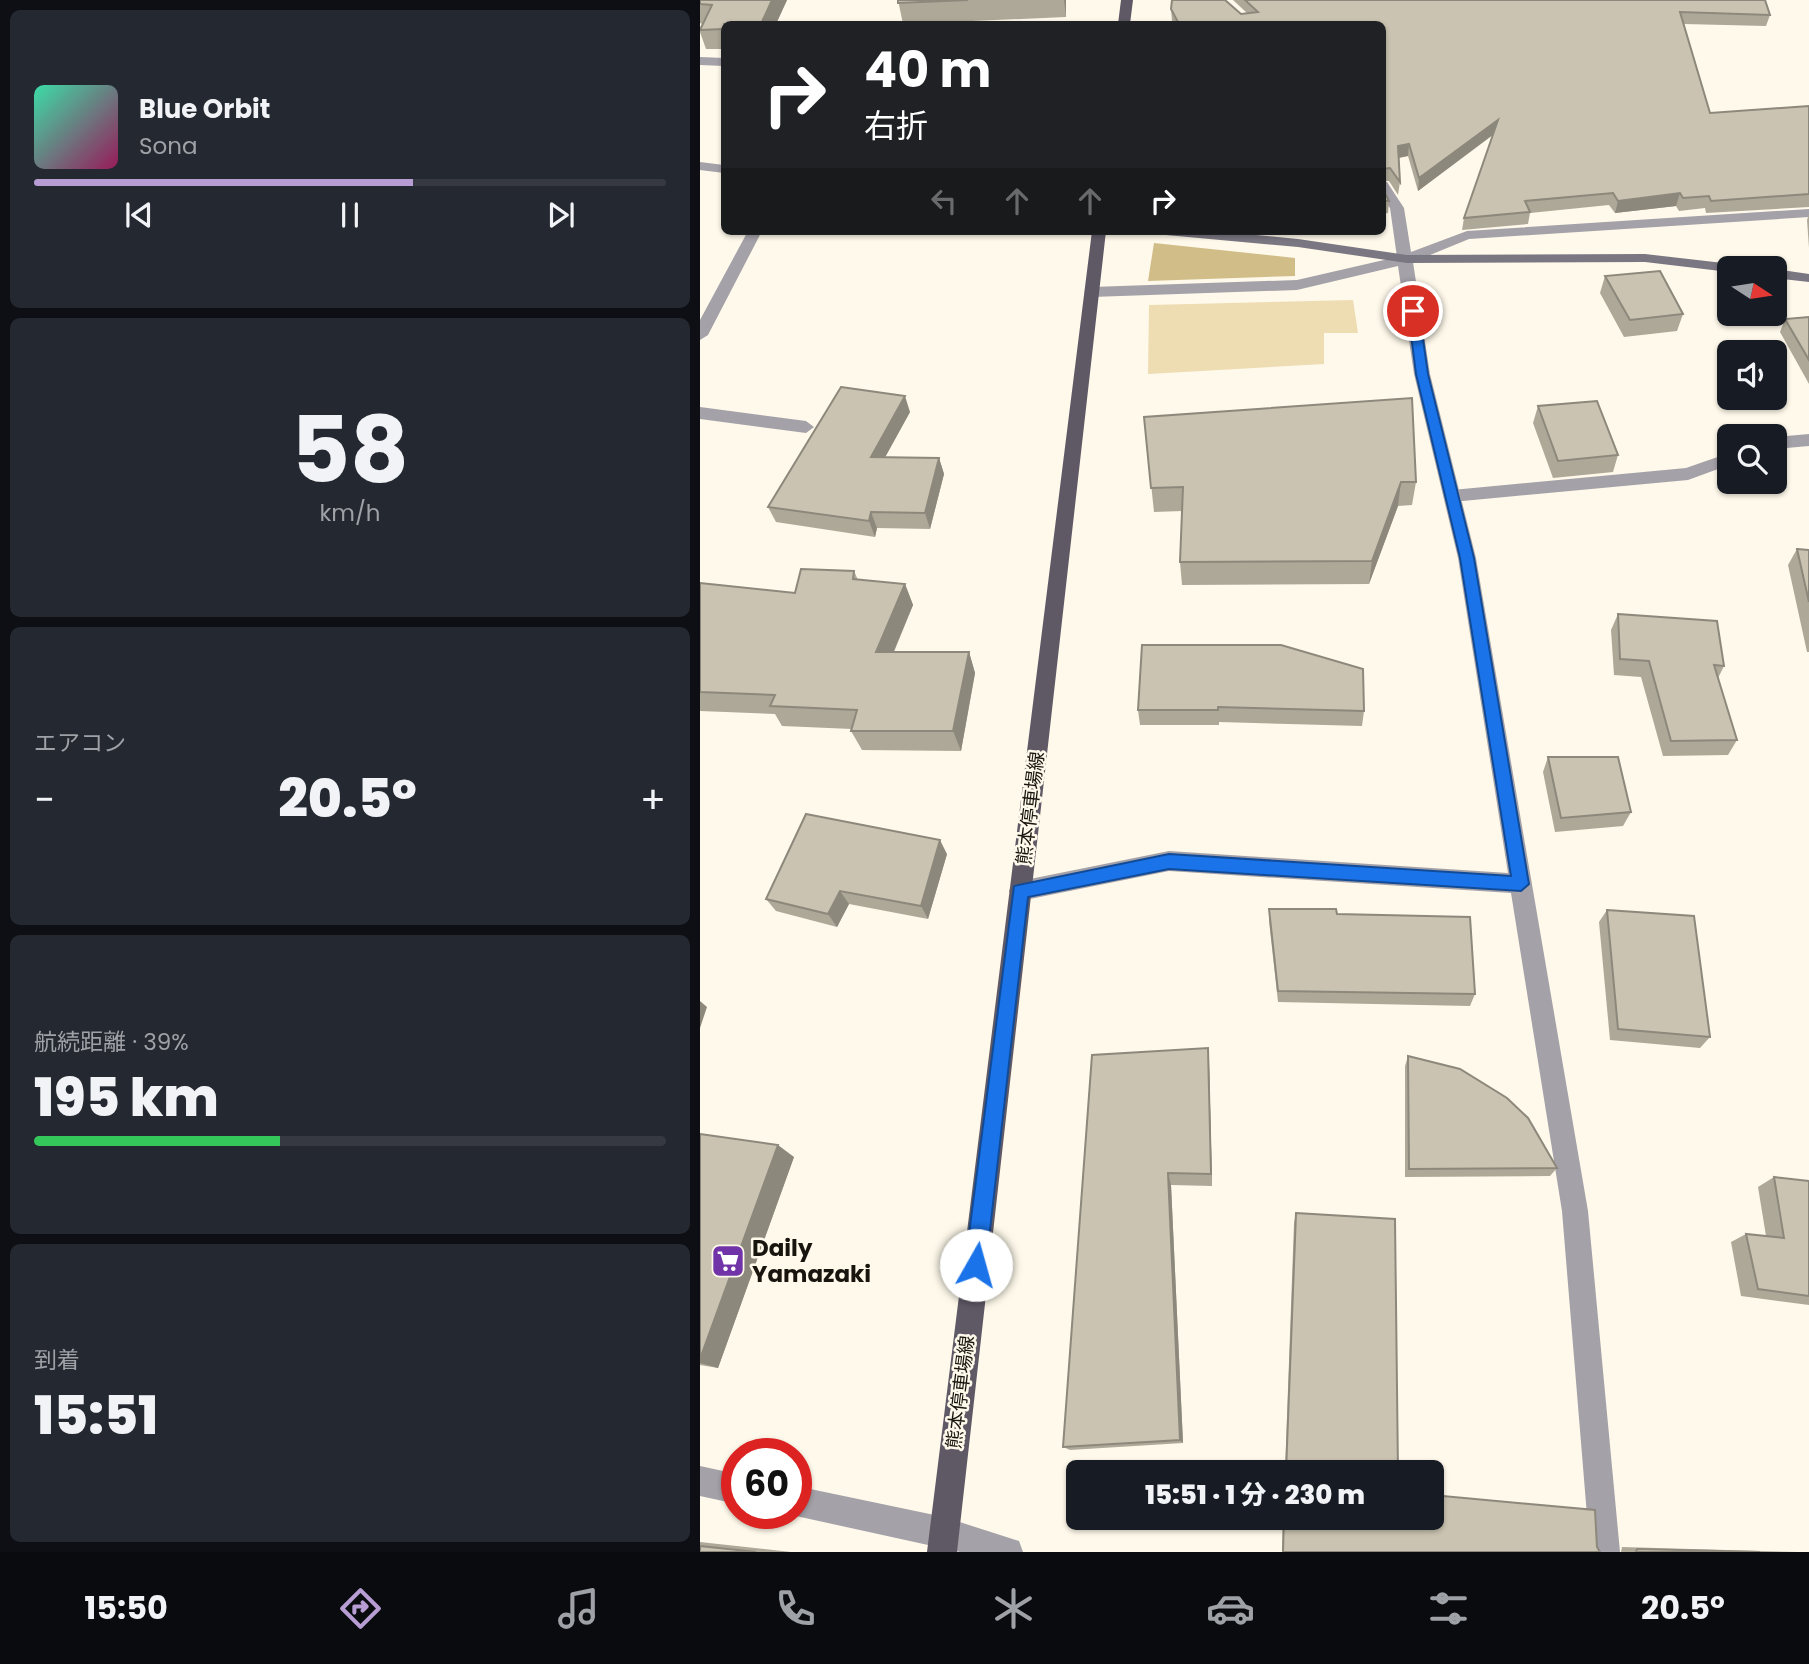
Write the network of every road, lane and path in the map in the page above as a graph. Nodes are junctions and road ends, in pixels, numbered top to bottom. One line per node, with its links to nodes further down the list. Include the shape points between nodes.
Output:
1 (1127, 0): 2 (main road)
2 (1124, 21)
3 (700, 61): 4 (street)
4 (721, 62)
5 (700, 166): 6 (street)
6 (721, 169)
7 (1386, 191): 12 (street, via 1397,208)
8 (1809, 213): 12 (street, via 1468,235)
9 (753, 235): 17 (street)
10 (1099, 235): 16 (main road, 熊本停車場線)
11 (1210, 235): 12 (street)
12 (1407, 259): 13 (street, via 1645,258); 16 (street, via 1297,285); 23 (street, via 1422,374)
13 (1717, 266)
14 (1787, 275): 15 (street)
15 (1809, 278)
16 (1092, 292): 25 (main road, 熊本停車場線)
17 (700, 335)
18 (700, 413): 19 (street)
19 (807, 427)
20 (1809, 440): 21 (street)
21 (1787, 442)
22 (1717, 463): 23 (street, via 1688,474)
23 (1452, 496): 24 (street, via 1467,558)
24 (1521, 884): 25 (street, via 1169,861); 31 (street, via 1575,1211)
25 (1020, 891): 29 (main road, 熊本停車場線)
26 (700, 1481): 27 (street)
27 (721, 1486)
28 (812, 1505): 29 (street)
29 (943, 1542): 30 (street)
30 (1008, 1552)
31 (1605, 1552)

